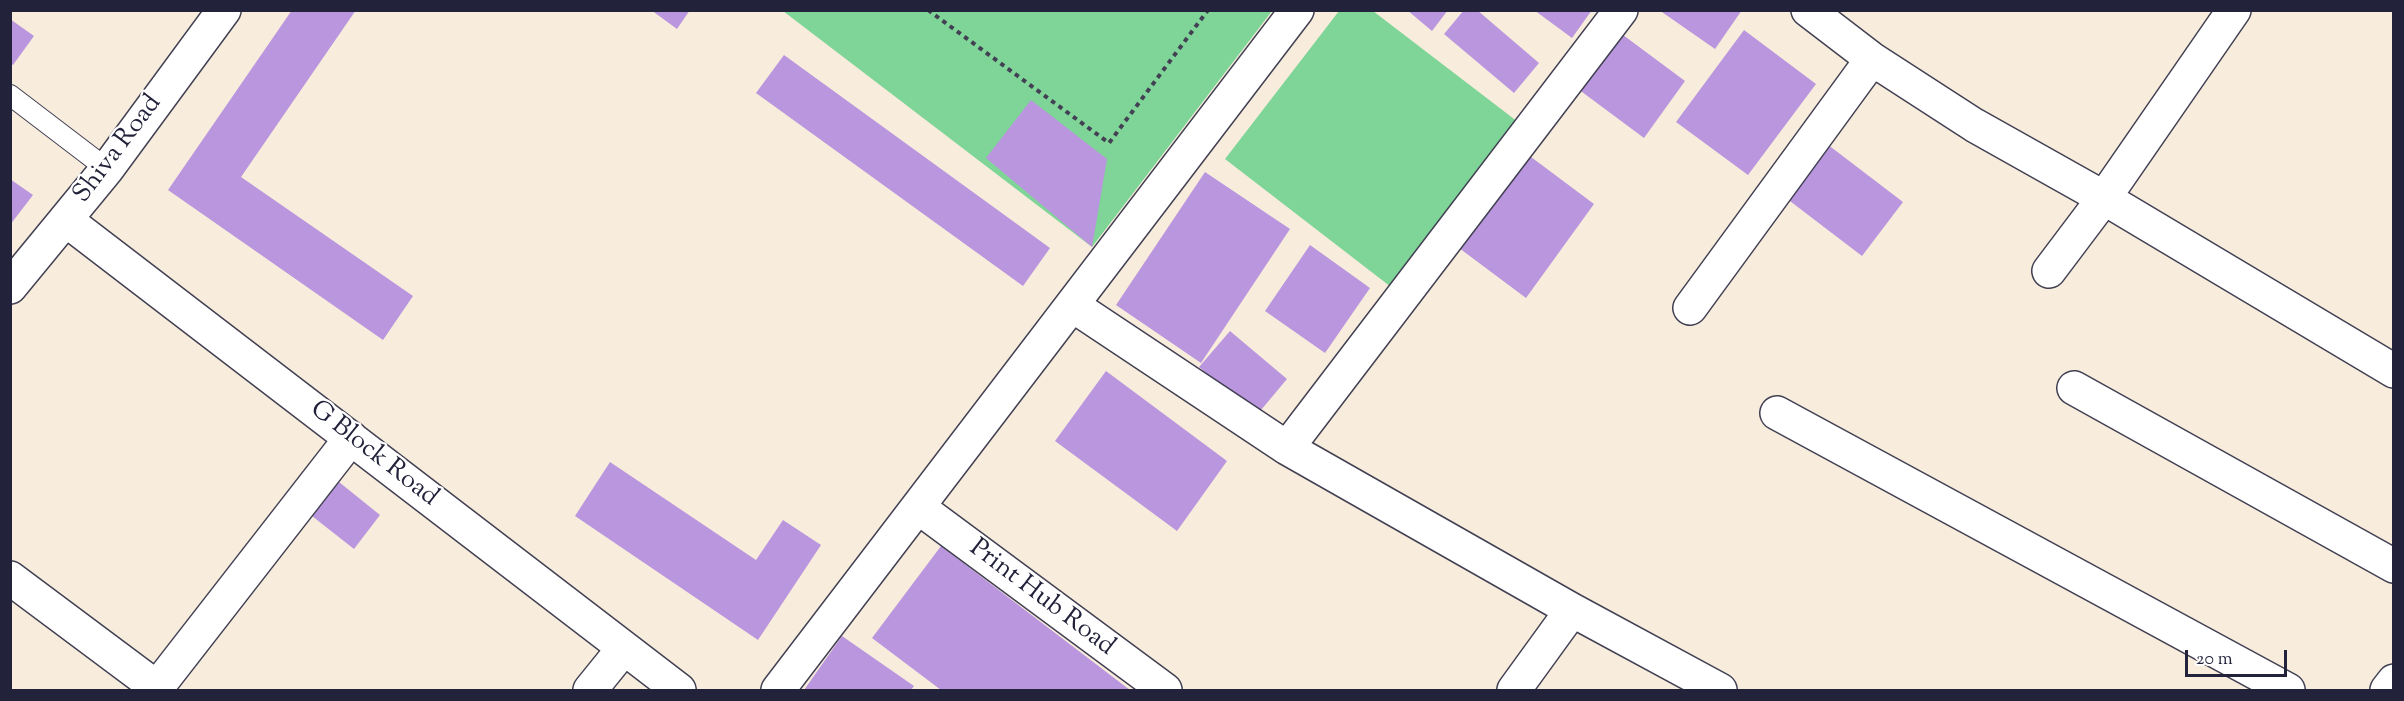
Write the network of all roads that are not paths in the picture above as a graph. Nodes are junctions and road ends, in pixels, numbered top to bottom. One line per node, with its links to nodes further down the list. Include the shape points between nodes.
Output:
1 (224, 10): 8 (street, Shiva Road)
2 (1297, 10): 13 (street)
3 (1621, 10): 19 (street)
4 (1808, 10): 6 (street)
5 (2234, 10): 9 (street)
6 (1872, 59): 9 (street, via 2003,143); 14 (street)
7 (10, 95): 8 (lane)
8 (107, 169): 10 (street, Shiva Road)
9 (2104, 198): 11 (street); 15 (street)
10 (66, 220): 12 (street, Shiva Road); 18 (street, G Block Road)
11 (2049, 271)
12 (10, 287)
13 (1072, 304): 19 (street); 20 (street)
14 (1690, 308)
15 (2394, 371)
16 (2074, 388): 21 (street)
17 (1777, 413): 33 (street)
18 (351, 438): 24 (street, G Block Road); 26 (street)
19 (1287, 448): 23 (street)
20 (918, 507): 29 (street); 30 (street, Print Hub Road)
21 (2394, 566)
22 (10, 578): 26 (street)
23 (1572, 610): 31 (street); 32 (street)
24 (624, 648): 27 (street); 28 (street, G Block Road)
25 (2394, 681): 34 (street)
26 (158, 690)
27 (590, 690)
28 (679, 690)
29 (778, 690)
30 (1165, 690)
31 (1514, 690)
32 (1720, 690)
33 (2288, 690)
34 (2387, 690)

